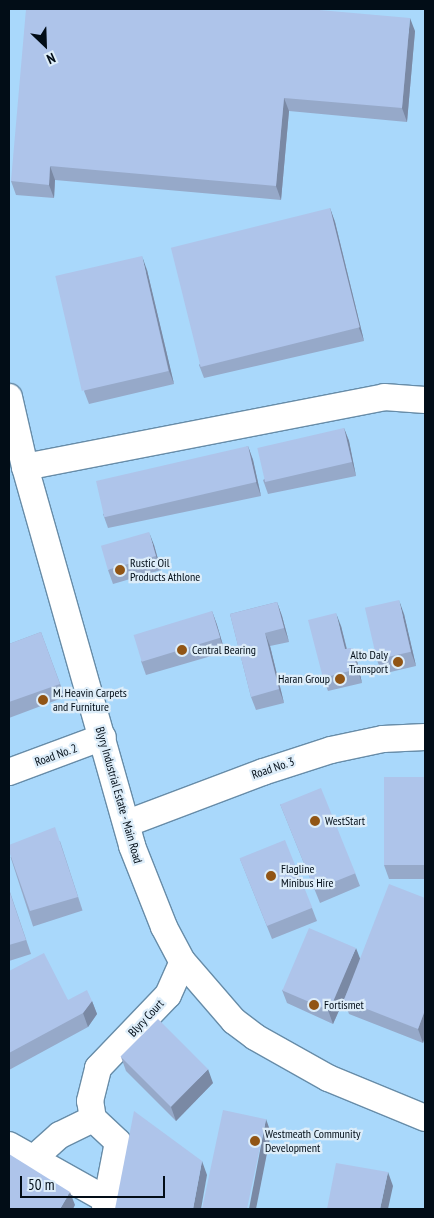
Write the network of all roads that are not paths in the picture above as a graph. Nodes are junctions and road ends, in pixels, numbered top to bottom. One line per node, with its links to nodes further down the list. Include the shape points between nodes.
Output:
1 (9, 397): 3 (street, Blyry Industrial Estate - Main Road)
2 (425, 400): 3 (street, via 384,397)
3 (25, 467): 4 (street, Blyry Industrial Estate - Main Road)
4 (103, 737): 6 (street, Road No. 2); 7 (street, Blyry Industrial Estate - Main Road)
5 (425, 737): 7 (street, Road No. 3, via 383,739 331,750)
6 (9, 772)
7 (128, 823): 8 (street, Blyry Industrial Estate - Main Road, via 146,883)
8 (184, 962): 9 (street, Blyry Industrial Estate - Main Road, via 234,1021 255,1037 328,1078); 10 (street, Blyry Court, via 168,995 98,1068 90,1102)
9 (425, 1118)
10 (93, 1119): 12 (street, via 60,1135); 13 (street, via 118,1142)
11 (9, 1145): 12 (street)
12 (33, 1159): 13 (street)
13 (106, 1205)

